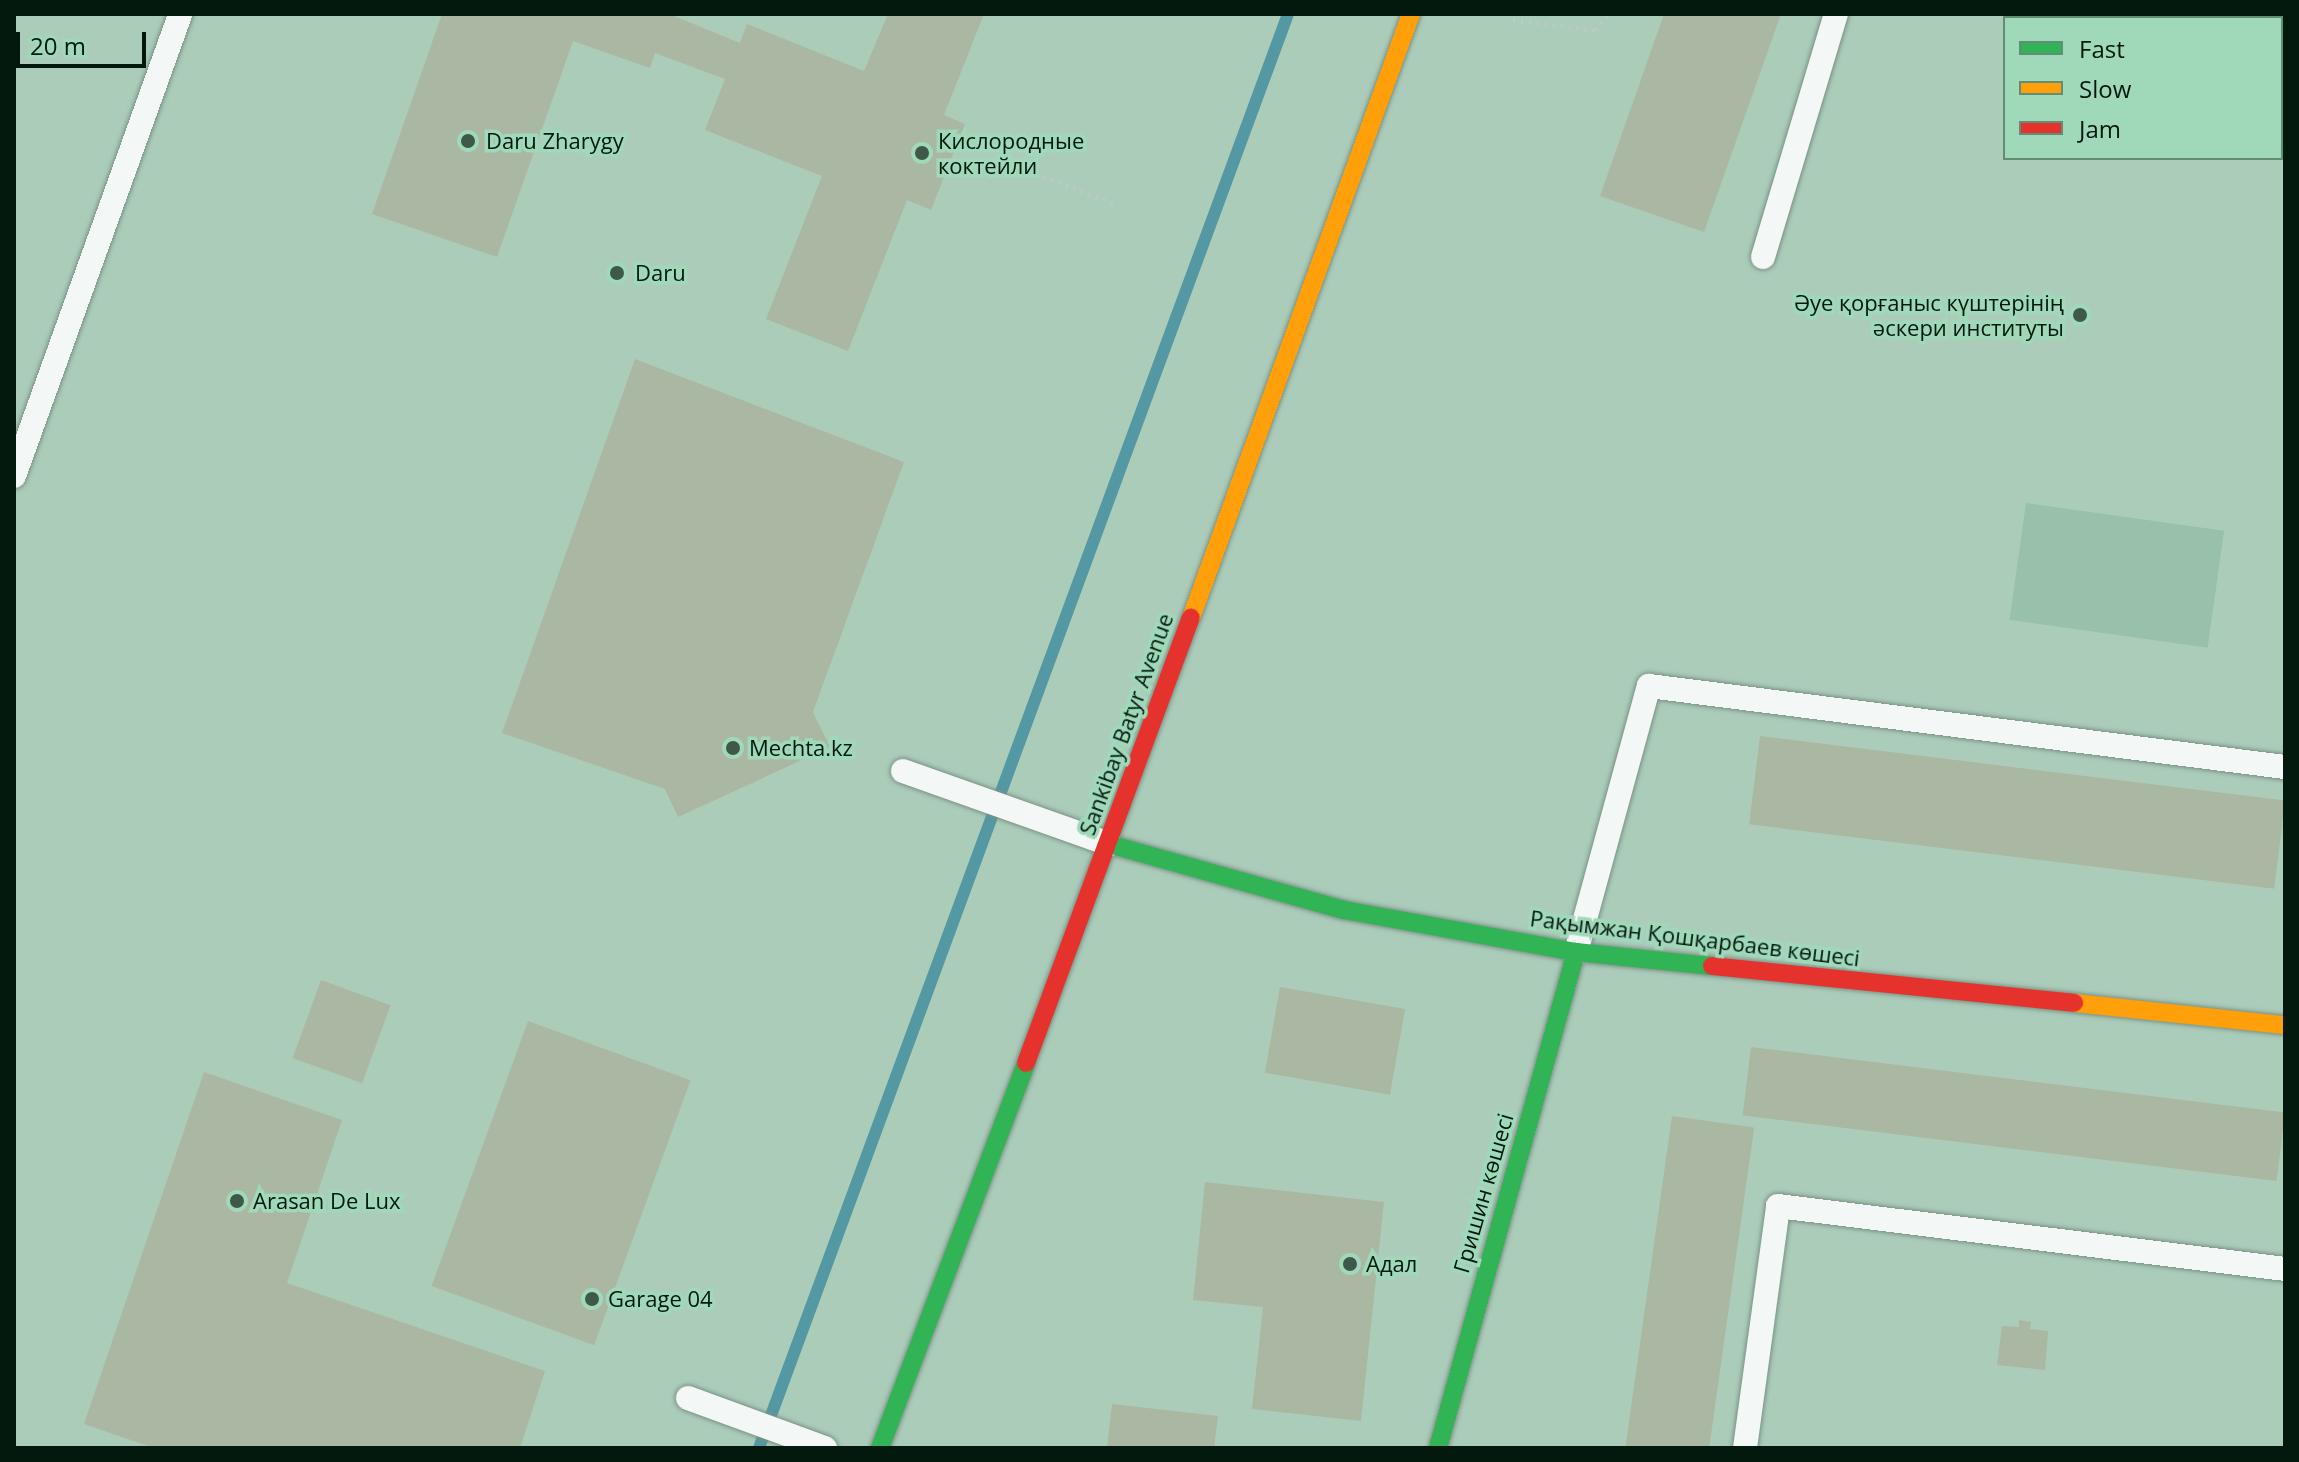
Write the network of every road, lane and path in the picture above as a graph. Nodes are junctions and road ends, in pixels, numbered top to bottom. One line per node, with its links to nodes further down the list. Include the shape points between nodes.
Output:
1 (180, 14): 9 (lane)
2 (1411, 14): 12 (street, Sankibay Batyr Avenue)
3 (1608, 14): 5 (path, via 1596,30)
4 (1836, 14): 8 (lane)
5 (1513, 20)
6 (1021, 168): 7 (path)
7 (1116, 204)
8 (1763, 257)
9 (14, 476)
10 (2285, 767): 13 (lane, via 1649,686)
11 (903, 771): 12 (lane)
12 (1109, 844): 13 (street, Рақымжан Қошқарбаев көшесі, via 1344,910); 18 (street, Sankibay Batyr Avenue)
13 (1576, 952): 14 (street, Рақымжан Қошқарбаев көшесі); 19 (street, Гришин көшесі)
14 (2285, 1025)
15 (2285, 1269): 20 (lane, via 1778,1206)
16 (688, 1398): 17 (lane)
17 (817, 1445)
18 (880, 1448)
19 (1438, 1448)
20 (1745, 1448)

